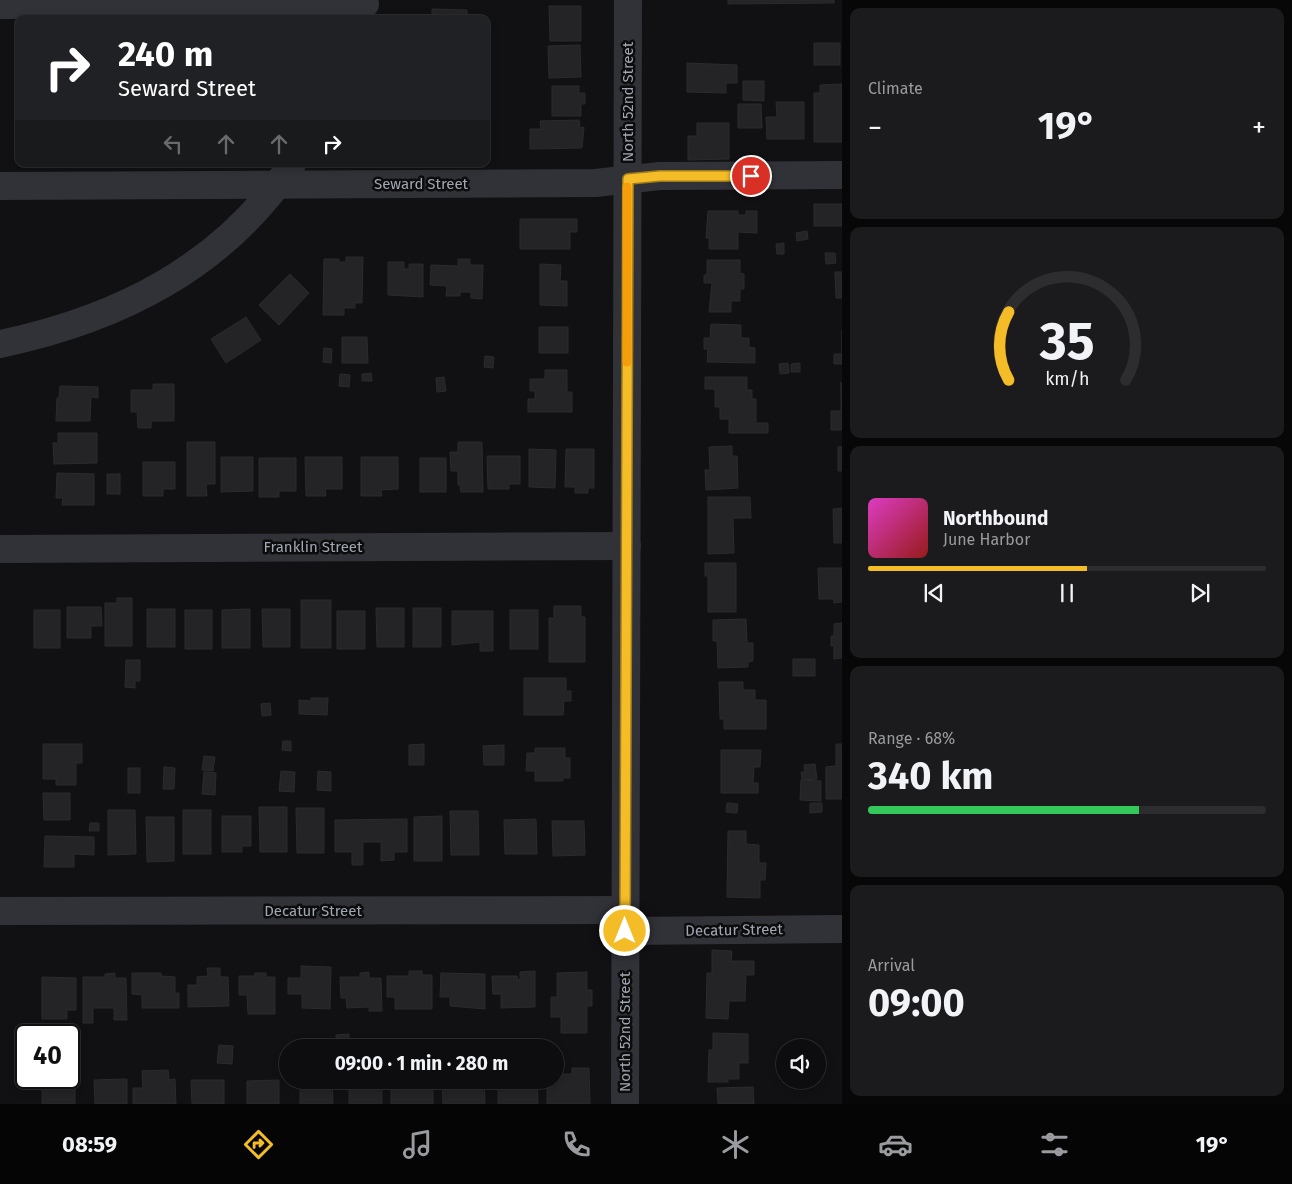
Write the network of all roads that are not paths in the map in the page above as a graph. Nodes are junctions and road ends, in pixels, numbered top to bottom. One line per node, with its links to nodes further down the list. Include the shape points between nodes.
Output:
1 (628, 0): 6 (street, North 52nd Street)
2 (0, 5): 3 (street)
3 (364, 8)
4 (285, 174): 6 (street, Seward Street, via 595,183); 7 (street, Seward Street); 8 (street, via 230,236 158,288 84,322)
5 (842, 175): 6 (street, Seward Street)
6 (628, 179): 9 (street, North 52nd Street)
7 (0, 186)
8 (0, 344)
9 (627, 546): 10 (street, Franklin Street); 12 (street, North 52nd Street)
10 (0, 548)
11 (0, 911): 12 (street, Decatur Street)
12 (625, 921): 13 (street, Decatur Street); 14 (street, North 52nd Street)
13 (842, 929)
14 (625, 1104)

